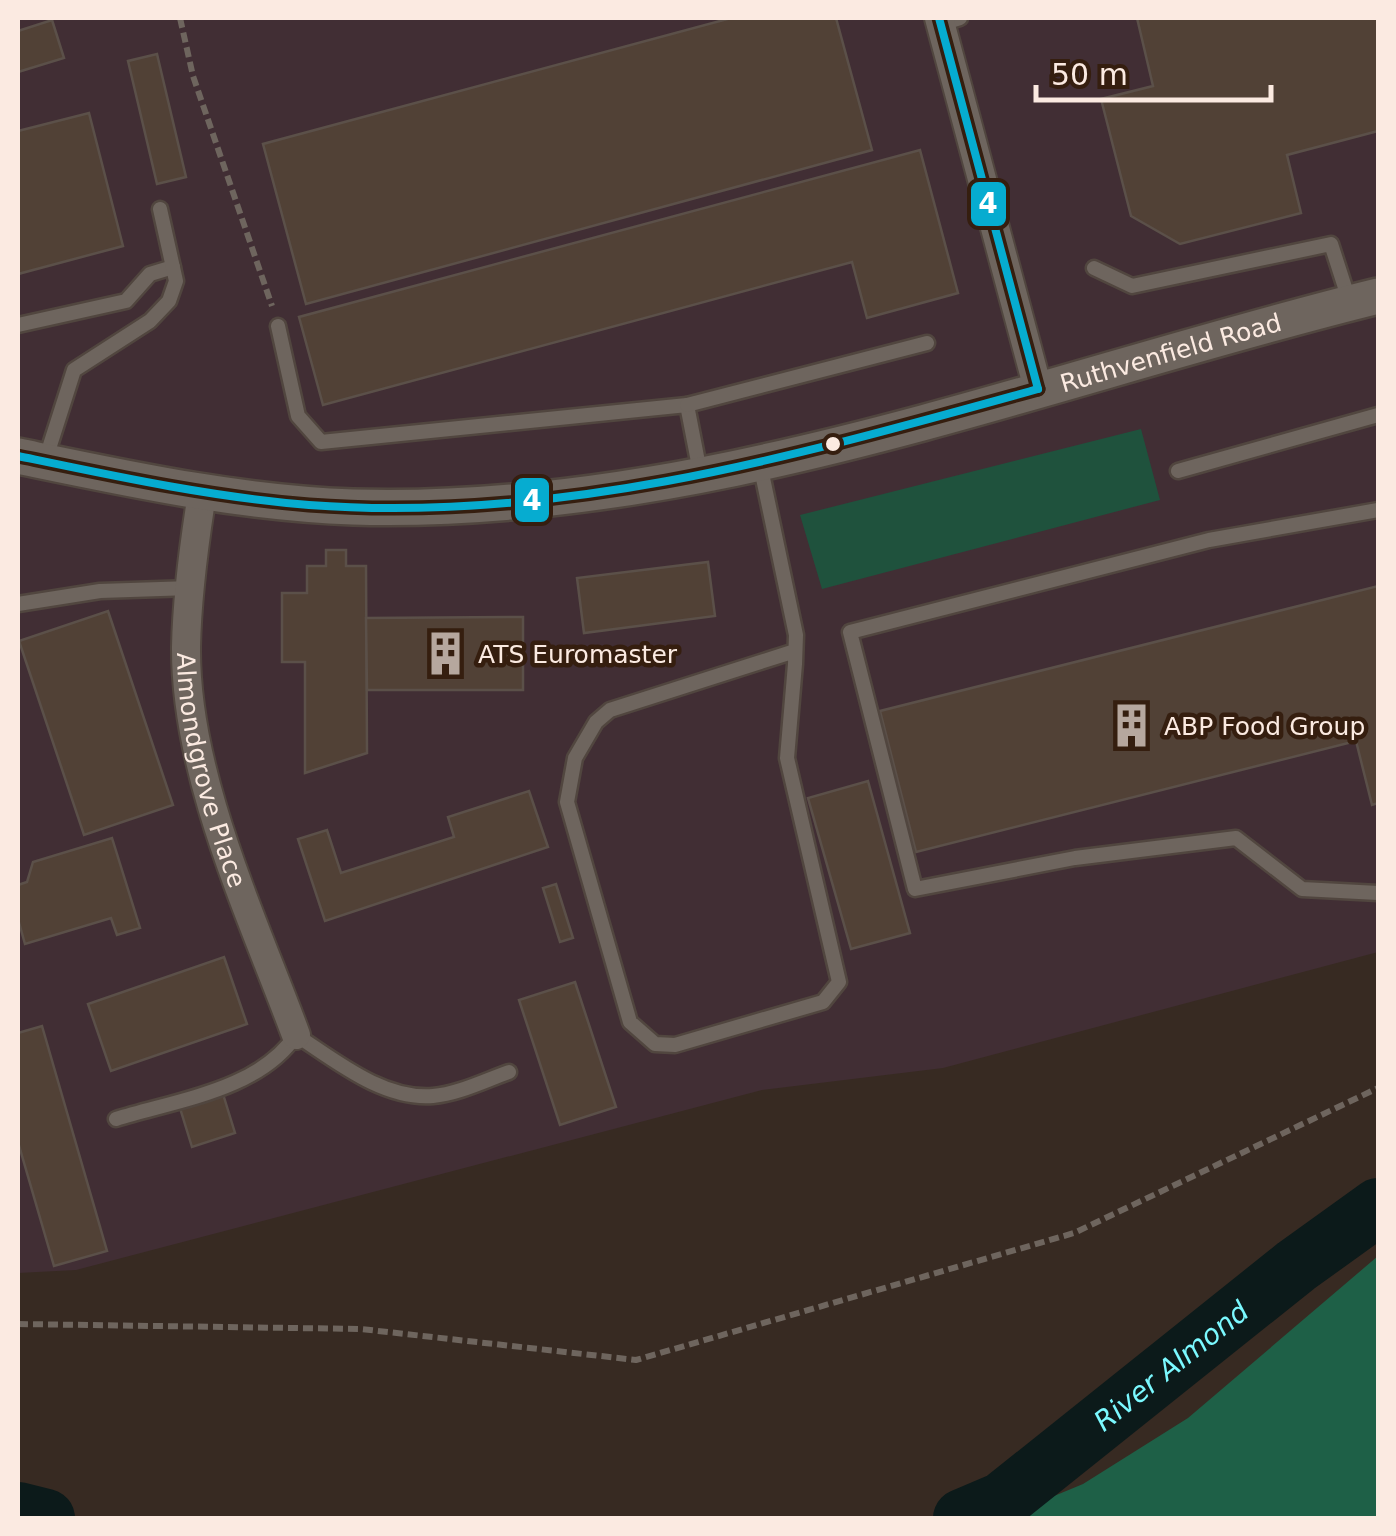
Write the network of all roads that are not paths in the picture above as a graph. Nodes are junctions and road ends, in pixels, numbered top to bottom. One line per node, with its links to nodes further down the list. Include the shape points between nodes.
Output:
1 (947, 20): 9 (street)
2 (160, 208): 3 (lane)
3 (173, 266): 6 (lane, via 150,274 126,302); 12 (lane, via 176,281 150,321 74,370)
4 (1094, 268): 5 (lane, via 1132,286 1331,244)
5 (1364, 299): 9 (street, Ruthvenfield Road)
6 (18, 325)
7 (278, 326): 10 (lane, via 298,416 321,442)
8 (927, 343): 10 (lane)
9 (1038, 389): 13 (street, Ruthvenfield Road)
10 (687, 405): 15 (lane)
11 (1378, 414): 14 (lane)
12 (31, 459): 16 (street, Ruthvenfield Road)
13 (760, 463): 15 (street, Ruthvenfield Road); 20 (lane)
14 (1178, 471)
15 (701, 477): 16 (street, Ruthvenfield Road, via 471,505 353,507)
16 (202, 494): 18 (street, Almondgrove Place)
17 (1378, 510): 21 (lane, via 1209,540 850,632 916,889 1075,858 1236,838 1302,888)
18 (192, 588): 19 (lane, via 100,590); 22 (street, Almondgrove Place, via 186,647 199,750 233,867)
19 (18, 604)
20 (796, 652): 20 (lane, via 787,758 839,969 836,990 824,1002 675,1045 654,1044 630,1022 567,802 576,758 610,710)
21 (1378, 893)
22 (296, 1036): 23 (lane, via 396,1093 434,1096); 24 (lane, via 279,1060 254,1075)
23 (510, 1072)
24 (116, 1119)

